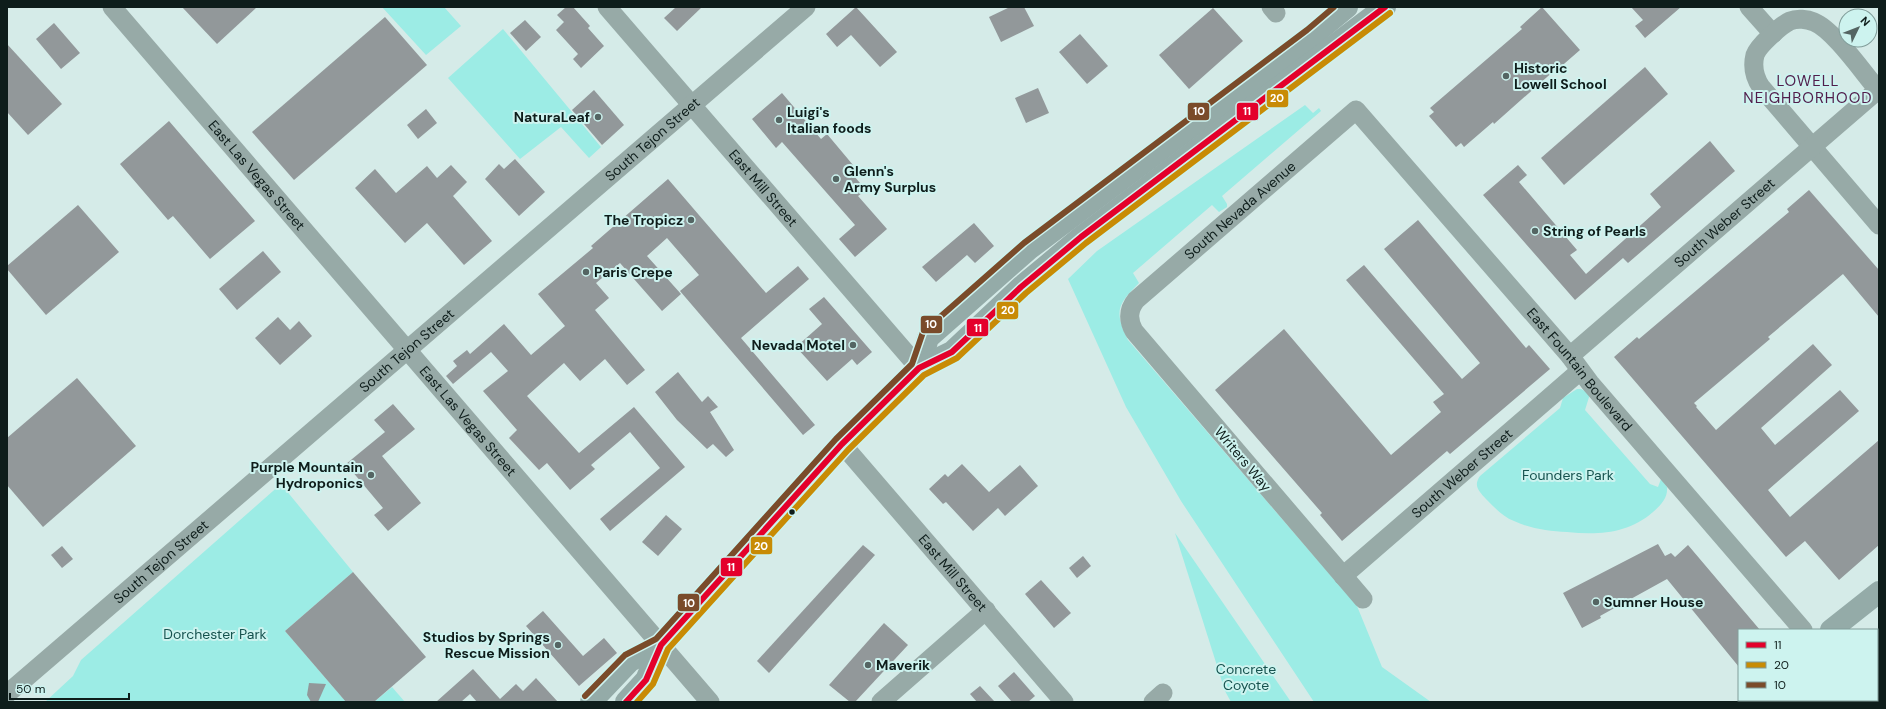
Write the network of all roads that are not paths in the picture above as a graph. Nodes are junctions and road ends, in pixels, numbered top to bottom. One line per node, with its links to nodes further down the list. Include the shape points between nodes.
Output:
1 (112, 7): 14 (street, East Las Vegas Street)
2 (607, 7): 9 (street, East Mill Street)
3 (806, 7): 9 (street, South Tejon Street)
4 (1347, 7): 16 (main road, via 1029,249 928,338)
5 (1385, 7): 16 (main road, via 1081,237 1021,287 952,352)
6 (1749, 7): 7 (street)
7 (1773, 34): 8 (street, via 1788,22 1795,20 1804,19 1820,25); 11 (street, via 1759,47 1755,55 1756,79)
8 (1879, 90): 11 (street, South Weber Street)
9 (691, 105): 14 (street, South Tejon Street); 16 (street, East Mill Street)
10 (1356, 110): 13 (street, South Nevada Avenue, via 1136,300); 15 (street, East Fountain Boulevard)
11 (1811, 147): 12 (street); 15 (street, South Weber Street)
12 (1879, 225)
13 (1130, 315): 19 (street, Writers Way, via 1134,331)
14 (408, 350): 25 (street, East Las Vegas Street); 26 (street, South Tejon Street)
15 (1570, 356): 17 (street, East Fountain Boulevard)
16 (919, 368): 18 (main road)
17 (1580, 371): 19 (street, South Weber Street); 23 (street, East Fountain Boulevard)
18 (842, 444): 22 (street, East Mill Street); 25 (main road)
19 (1343, 576): 21 (street, Writers Way)
20 (1879, 592): 24 (main road)
21 (1363, 599)
22 (986, 610): 30 (street); 31 (street, East Mill Street)
23 (1802, 629)
24 (1832, 629)
25 (661, 645): 27 (main road, via 630,661); 28 (main road, via 646,680); 29 (street, East Las Vegas Street)
26 (7, 694)
27 (591, 702)
28 (626, 702)
29 (710, 702)
30 (881, 702)
31 (1064, 702)

